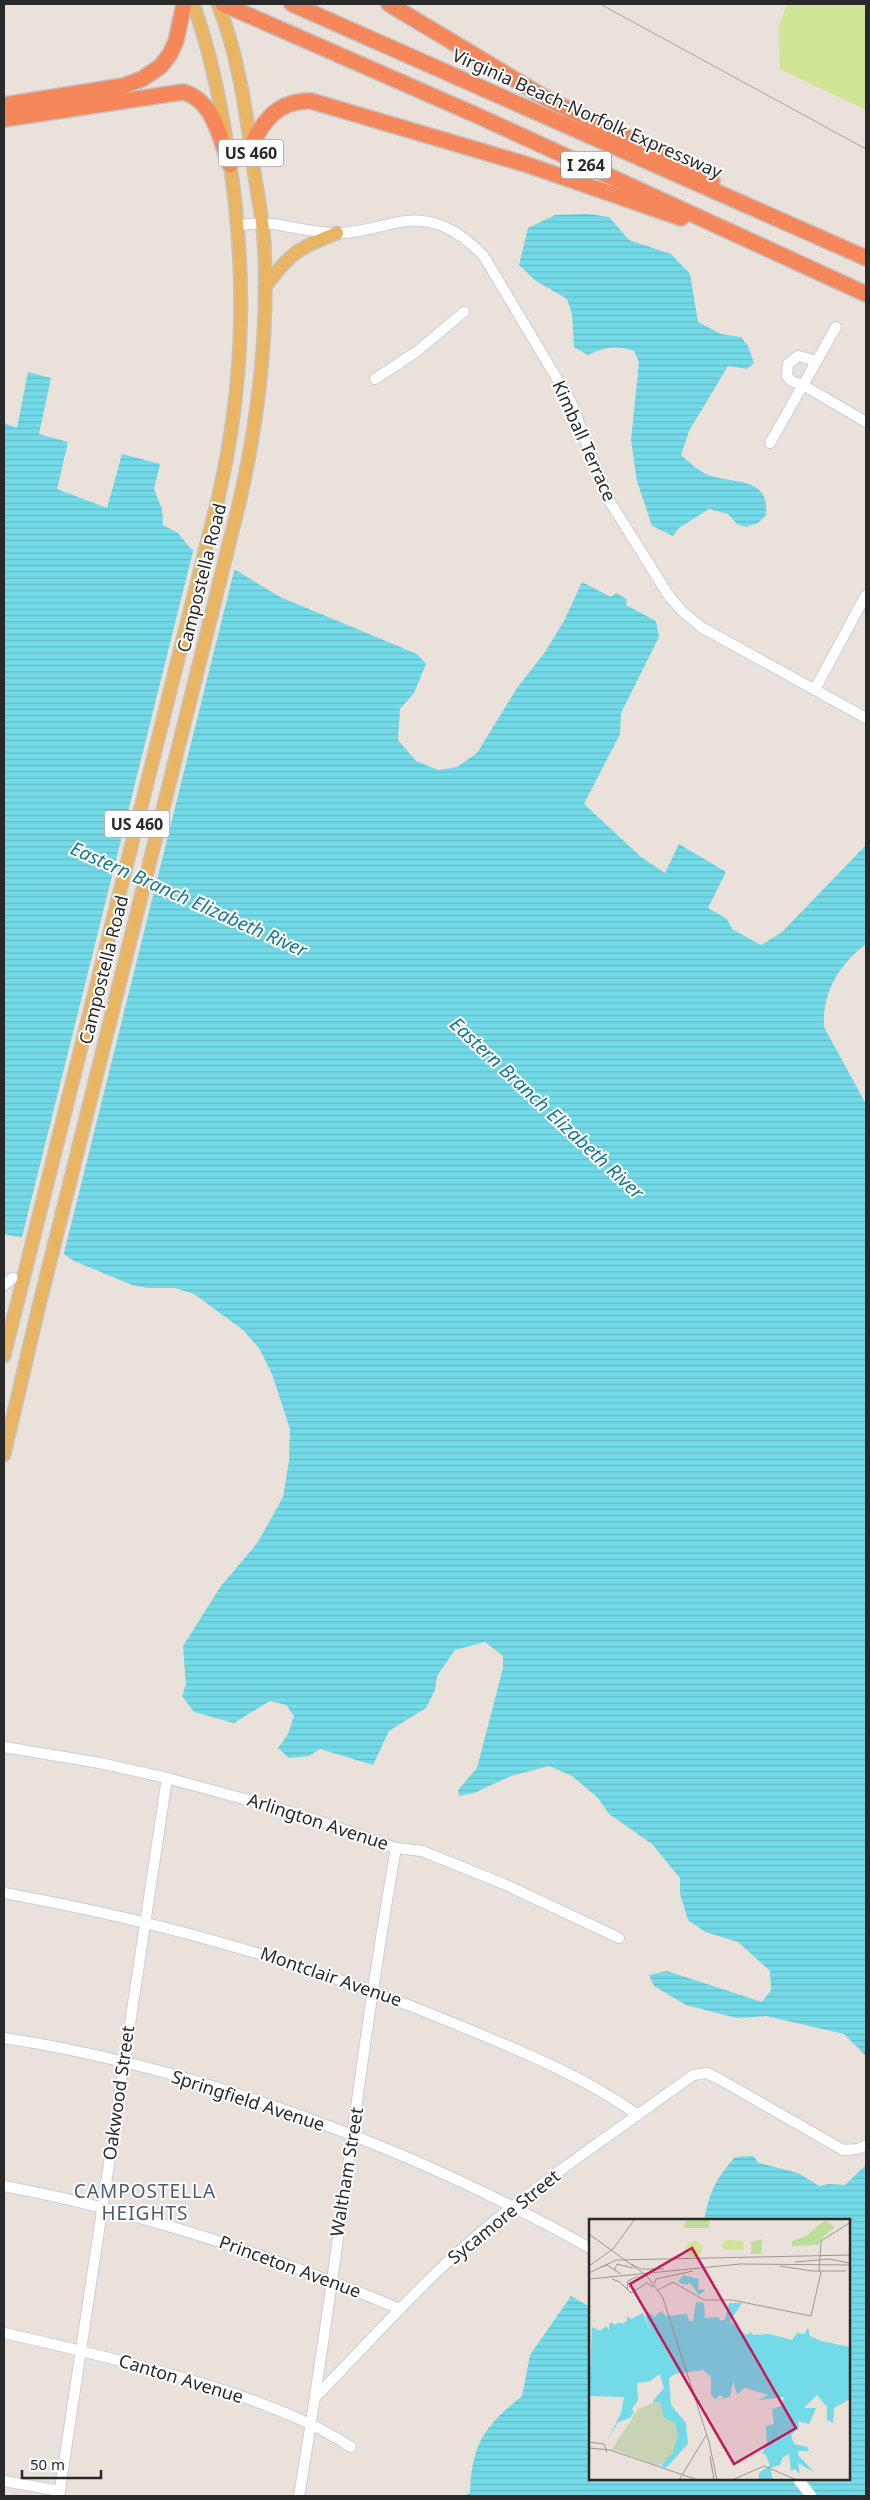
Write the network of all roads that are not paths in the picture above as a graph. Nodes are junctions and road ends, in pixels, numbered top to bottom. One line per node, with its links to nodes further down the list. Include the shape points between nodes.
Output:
1 (184, 4): 7 (highway, via 170,54 161,66 142,79 122,86)
2 (193, 4): 10 (main road, US 460, via 212,66)
3 (218, 4): 9 (main road, US 460, via 236,62)
4 (223, 4): 15 (highway, I 264)
5 (292, 4): 12 (highway, Virginia Beach-Norfolk Expressway / I 264)
6 (389, 4): 12 (highway, via 528,88 671,158)
7 (4, 105)
8 (4, 119): 10 (highway, via 183,92 199,99 207,108)
9 (250, 147): 11 (main road, US 460); 15 (highway, via 266,119 276,110 289,103 311,101 525,164)
10 (230, 165): 13 (main road, US 460)
11 (262, 223): 13 (street, Kimball Terrace); 14 (street, Kimball Terrace); 17 (main road, US 460)
12 (787, 224): 16 (highway, Virginia Beach-Norfolk Expressway / I 264)
13 (237, 225): 31 (main road, Campostella Road / US 460, via 241,343 238,394 226,464)
14 (337, 234): 17 (main road, via 305,245 283,261); 27 (street, Kimball Terrace, via 401,221 424,221 449,228 465,237 484,256 571,402 607,497 669,596 701,627)
15 (744, 239): 18 (highway, I 264)
16 (866, 258)
17 (265, 287): 32 (main road, Campostella Road / US 460, via 264,344 247,468)
18 (866, 294)
19 (464, 312): 22 (street, via 416,352)
20 (836, 327): 21 (street)
21 (814, 364): 23 (street); 23 (street, via 810,359 798,356 788,364 787,376 796,385)
22 (375, 380)
23 (803, 385): 24 (street); 25 (street)
24 (866, 422)
25 (770, 443)
26 (866, 595): 27 (street)
27 (815, 689): 28 (street, Kimball Terrace)
28 (866, 718)
29 (13, 1278): 30 (street)
30 (4, 1285)
31 (4, 1356)
32 (4, 1452)
33 (4, 1747): 34 (street, Arlington Avenue)
34 (167, 1778): 35 (street, Arlington Avenue, via 299,1814); 37 (street, Oakwood Street)
35 (396, 1848): 38 (street, Arlington Avenue, via 422,1850); 39 (street, Waltham Street)
36 (4, 1893): 37 (street, Montclair Avenue)
37 (145, 1922): 39 (street, Montclair Avenue, via 257,1952); 41 (street, Oakwood Street)
38 (618, 1938)
39 (374, 1991): 42 (street, Montclair Avenue, via 568,2072); 43 (street, Waltham Street)
40 (4, 2038): 41 (street, Springfield Avenue)
41 (123, 2062): 43 (street, Springfield Avenue, via 220,2090); 46 (street, Oakwood Street)
42 (638, 2115): 44 (street, Sycamore Street, via 693,2074 707,2073 843,2150 858,2150); 47 (street, Sycamore Street, via 595,2143)
43 (352, 2136): 47 (street, Springfield Avenue); 49 (street, Waltham Street)
44 (866, 2145)
45 (4, 2186): 46 (street, Princeton Avenue)
46 (102, 2206): 49 (street, Princeton Avenue, via 246,2249); 52 (street, Oakwood Street)
47 (513, 2207): 48 (street, Springfield Avenue); 50 (street, Sycamore Street, via 478,2235)
48 (589, 2247)
49 (331, 2280): 50 (street, Princeton Avenue); 53 (street, Waltham Street)
50 (400, 2309): 53 (street, Sycamore Street)
51 (4, 2333): 52 (street, Canton Avenue)
52 (82, 2350): 54 (street, Canton Avenue, via 194,2381); 58 (street, Oakwood Street)
53 (316, 2396): 54 (street, Waltham Street)
54 (311, 2423): 55 (street, Canton Avenue); 59 (street, Waltham Street)
55 (351, 2447)
56 (799, 2480): 60 (street)
57 (4, 2481): 58 (street)
58 (60, 2494)
59 (299, 2496)
60 (811, 2496)

